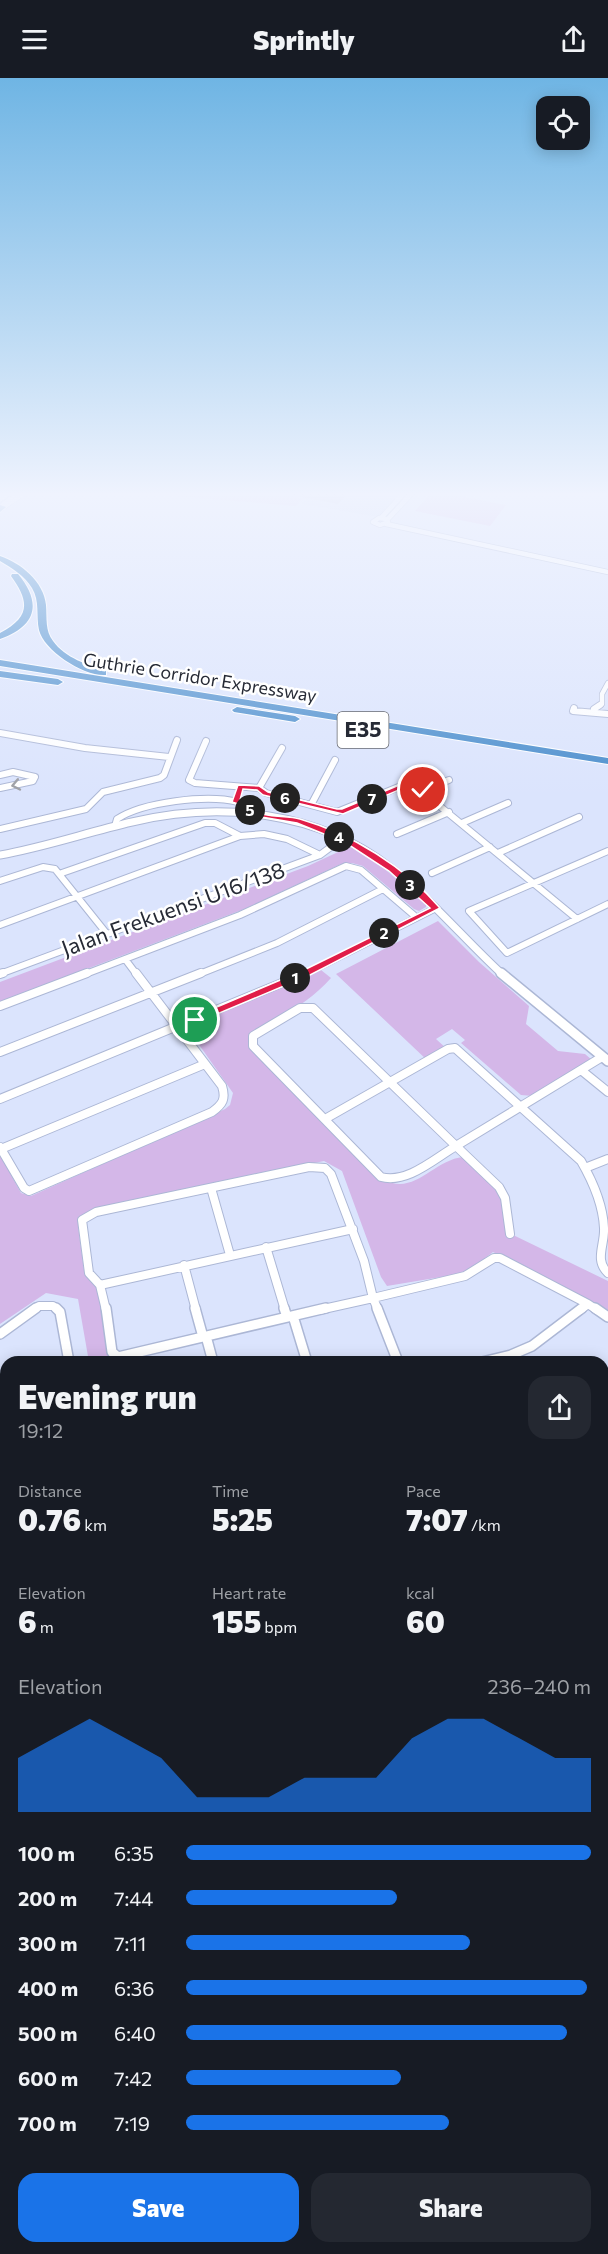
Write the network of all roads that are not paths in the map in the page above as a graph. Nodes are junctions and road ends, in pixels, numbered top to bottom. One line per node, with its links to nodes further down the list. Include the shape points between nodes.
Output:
1 (26, 593): 3 (highway, via 30,607 25,619)
2 (39, 593): 7 (highway, via 42,626 53,647 80,664)
3 (0, 636)
4 (0, 663): 7 (highway, Guthrie Corridor Expressway / E35)
5 (0, 673): 19 (highway, Guthrie Corridor Expressway / E35)
6 (608, 683): 8 (street, via 602,704)
7 (136, 685): 13 (highway, Guthrie Corridor Expressway / E35)
8 (594, 709): 9 (street); 9 (street, via 573,711)
9 (608, 712)
10 (0, 733): 16 (street)
11 (177, 740): 16 (street)
12 (206, 741): 22 (street, via 189,780)
13 (494, 742): 15 (highway, via 515,740); 18 (highway, Guthrie Corridor Expressway / E35)
14 (282, 748): 25 (street)
15 (608, 752)
16 (169, 757): 36 (street, via 164,775 156,780 103,792 86,809)
17 (335, 760): 30 (street)
18 (608, 761)
19 (608, 770)
20 (0, 775): 24 (street, one-way to 24, via 13,772 36,777)
21 (448, 780): 26 (street)
22 (220, 785): 23 (street); 27 (street)
23 (240, 787): 25 (street); 28 (street)
24 (0, 788)
25 (259, 788): 30 (street)
26 (423, 790): 30 (street, via 406,784 343,811); 31 (street)
27 (216, 801): 28 (street); 35 (street, via 132,810 117,819)
28 (236, 802): 32 (street)
29 (508, 803): 34 (street)
30 (310, 805)
31 (449, 812): 34 (street); 37 (street)
32 (253, 813): 35 (street, via 178,813); 39 (street, via 298,821)
33 (579, 817): 42 (street)
34 (462, 823): 40 (street)
35 (115, 826): 43 (street)
36 (0, 828)
37 (398, 834)
38 (240, 836): 44 (street, via 264,834 287,839); 46 (street, via 215,823 205,824); 50 (street)
39 (343, 838): 44 (street, Jalan Frekuensi U16/138); 52 (street, via 392,869)
40 (490, 847): 42 (street); 45 (street)
41 (608, 851): 48 (street)
42 (498, 853): 48 (street)
43 (0, 855)
44 (320, 855): 56 (street, Jalan Frekuensi U16/138)
45 (432, 873)
46 (59, 874): 47 (street, via 43,867); 50 (street)
47 (0, 881)
48 (534, 883): 54 (street); 54 (street, via 469,911 507,953)
49 (383, 889): 53 (street); 57 (street, via 360,870 346,866 246,912); 59 (street, via 277,943)
50 (77, 897): 55 (street); 56 (street)
51 (608, 904): 54 (street)
52 (436, 908): 53 (street); 63 (street, via 487,960)
53 (416, 917): 61 (street, via 307,972)
54 (577, 919)
55 (0, 925)
56 (107, 934): 58 (street, Jalan Frekuensi U16/138)
57 (125, 959): 59 (street); 60 (street)
58 (0, 974)
59 (152, 993): 61 (street); 62 (street)
60 (0, 1006)
61 (178, 1027): 64 (street); 68 (street)
62 (0, 1052)
63 (605, 1059): 65 (street)
64 (205, 1064): 72 (street); 72 (street, via 224,1090 224,1100 218,1109 29,1191)
65 (581, 1070): 67 (street); 69 (street)
66 (390, 1082): 69 (street, via 453,1048); 70 (street); 70 (street, via 313,1008 300,1008 256,1033 254,1046); 71 (street)
67 (608, 1092)
68 (0, 1099)
69 (521, 1106): 71 (street); 74 (street)
70 (324, 1119): 71 (street, via 378,1174 392,1179 406,1176)
71 (456, 1145): 77 (street, via 502,1192)
72 (1, 1148)
73 (608, 1159): 74 (street)
74 (585, 1168): 81 (street, via 604,1231 600,1262)
75 (211, 1188): 76 (street, via 322,1167 331,1174); 79 (street); 82 (street, via 85,1217 81,1224 89,1273)
76 (352, 1229): 78 (street); 83 (street)
77 (510, 1234)
78 (266, 1247): 79 (street); 85 (street)
79 (230, 1255): 80 (street)
80 (184, 1265): 82 (street); 88 (street)
81 (608, 1273)
82 (99, 1285): 90 (street)
83 (373, 1298): 84 (street, via 465,1276 497,1257); 85 (street); 94 (street)
84 (588, 1304): 86 (street); 95 (street, via 532,1346)
85 (290, 1317): 88 (street); 93 (street)
86 (608, 1317)
87 (0, 1334): 89 (street, via 39,1306 53,1306 60,1312)
88 (205, 1336): 91 (street); 92 (street)
89 (68, 1356)
90 (116, 1356)
91 (130, 1356)
92 (211, 1356)
93 (304, 1356)
94 (396, 1356)
95 (507, 1356)

